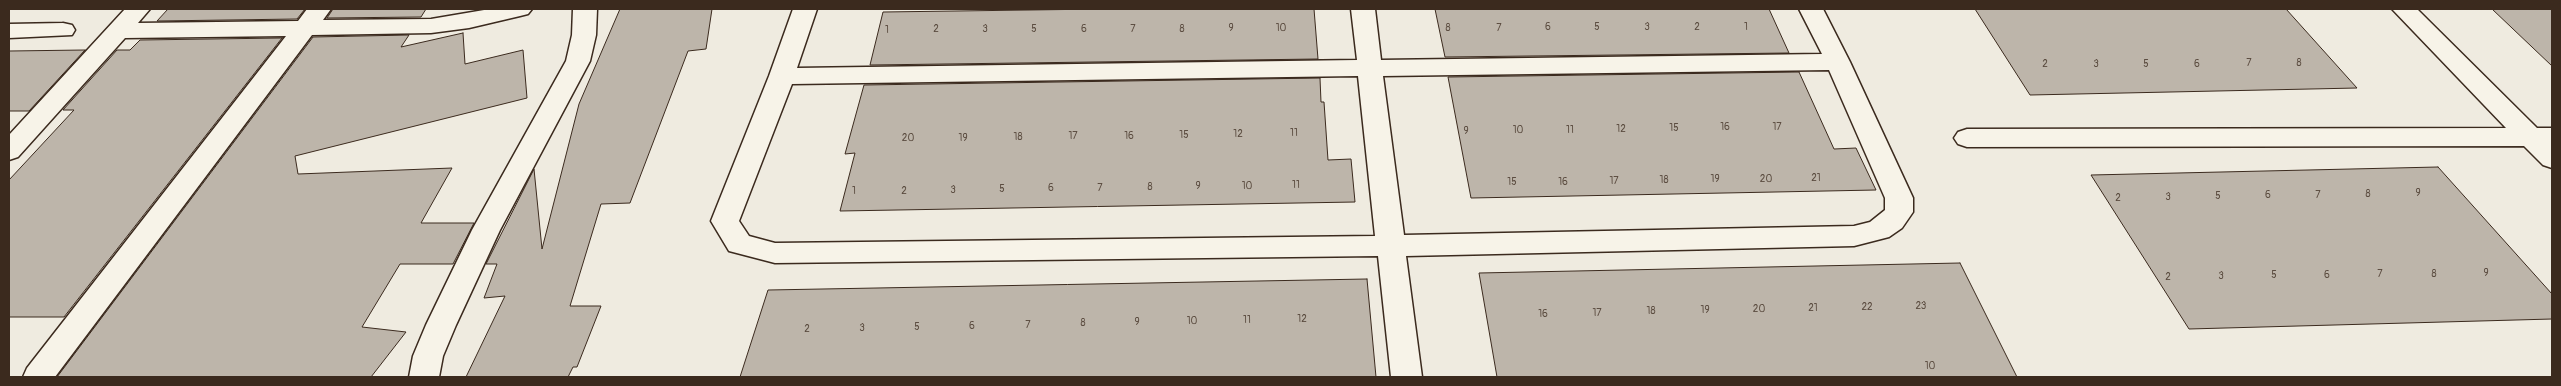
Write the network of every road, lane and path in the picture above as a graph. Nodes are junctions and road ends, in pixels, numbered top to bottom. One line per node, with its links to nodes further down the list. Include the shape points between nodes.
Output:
1 (138, 9): 11 (street)
2 (520, 9): 8 (street, via 431,26)
3 (585, 9): 21 (street, via 584,35 578,60 486,230 441,325 428,356)
4 (805, 9): 14 (street)
5 (1363, 9): 13 (street)
6 (1811, 9): 12 (street)
7 (2404, 9): 15 (street)
8 (312, 18): 11 (street); 20 (street)
9 (63, 30): 10 (street)
10 (9, 31)
11 (117, 31): 17 (street)
12 (1838, 62): 13 (street); 19 (street, via 1899,198 1899,212 1879,230 1854,236)
13 (1370, 68): 14 (street); 19 (street)
14 (782, 76): 19 (street, via 725,220 739,244 775,253)
15 (2542, 137): 16 (street); 18 (street)
16 (1968, 138)
17 (9, 151)
18 (2552, 159)
19 (1391, 246): 22 (street)
20 (38, 377)
21 (424, 377)
22 (1406, 377)

